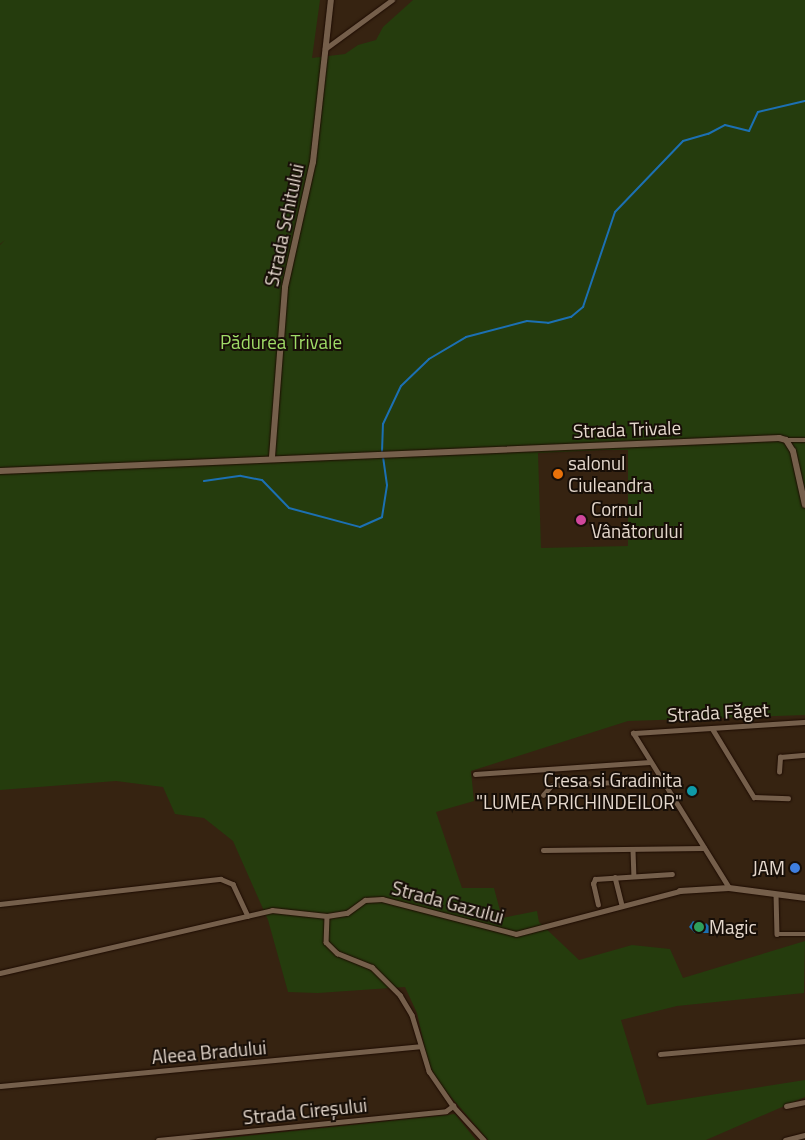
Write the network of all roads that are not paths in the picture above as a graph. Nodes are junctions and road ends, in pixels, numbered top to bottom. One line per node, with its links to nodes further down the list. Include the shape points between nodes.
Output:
1 (331, 0): 3 (main road, Strada Schitului)
2 (392, 0): 3 (street)
3 (323, 50): 6 (main road, Strada Schitului, via 314,162 286,287)
4 (786, 440): 5 (street, Strada Trivale); 6 (main road, Strada Trivale); 8 (main road, via 793,451)
5 (805, 440)
6 (272, 458): 7 (main road, Strada Trivale)
7 (0, 471)
8 (805, 505)
9 (805, 722): 10 (street, Strada Făget)
10 (712, 728): 12 (street, Strada Făget, via 634,732); 17 (street, via 754,797)
11 (805, 755): 13 (street, via 780,757)
12 (650, 762): 14 (street); 15 (street)
13 (779, 772)
14 (475, 774)
15 (662, 780): 16 (street, via 552,785); 18 (street)
16 (543, 795)
17 (788, 798)
18 (704, 848): 20 (street); 24 (street)
19 (543, 850): 20 (street)
20 (633, 850): 22 (street)
21 (672, 874): 22 (street)
22 (634, 876): 23 (street)
23 (615, 877): 29 (street, via 594,881); 30 (street)
24 (729, 888): 25 (main road); 26 (main road)
25 (680, 891): 30 (street, Strada Gazului)
26 (776, 894): 27 (main road); 33 (street, via 777,934)
27 (805, 898)
28 (0, 904): 31 (street, via 221,879 233,884)
29 (598, 905)
30 (622, 905): 32 (street, Strada Gazului, via 516,934 382,899 365,900 347,913)
31 (248, 916): 32 (street, via 282,910); 34 (street)
32 (327, 916): 36 (street, via 326,942 337,953 372,967 400,995 412,1015)
33 (805, 934)
34 (0, 973)
35 (805, 1041): 37 (street)
36 (420, 1046): 38 (street, Aleea Bradului); 40 (street, via 429,1071)
37 (660, 1054)
38 (0, 1086)
39 (805, 1102): 41 (street)
40 (453, 1106): 43 (street, Strada Cireșului, via 436,1112); 44 (street)
41 (786, 1106)
42 (805, 1135): 45 (street)
43 (158, 1140)
44 (484, 1140)
45 (785, 1140)

